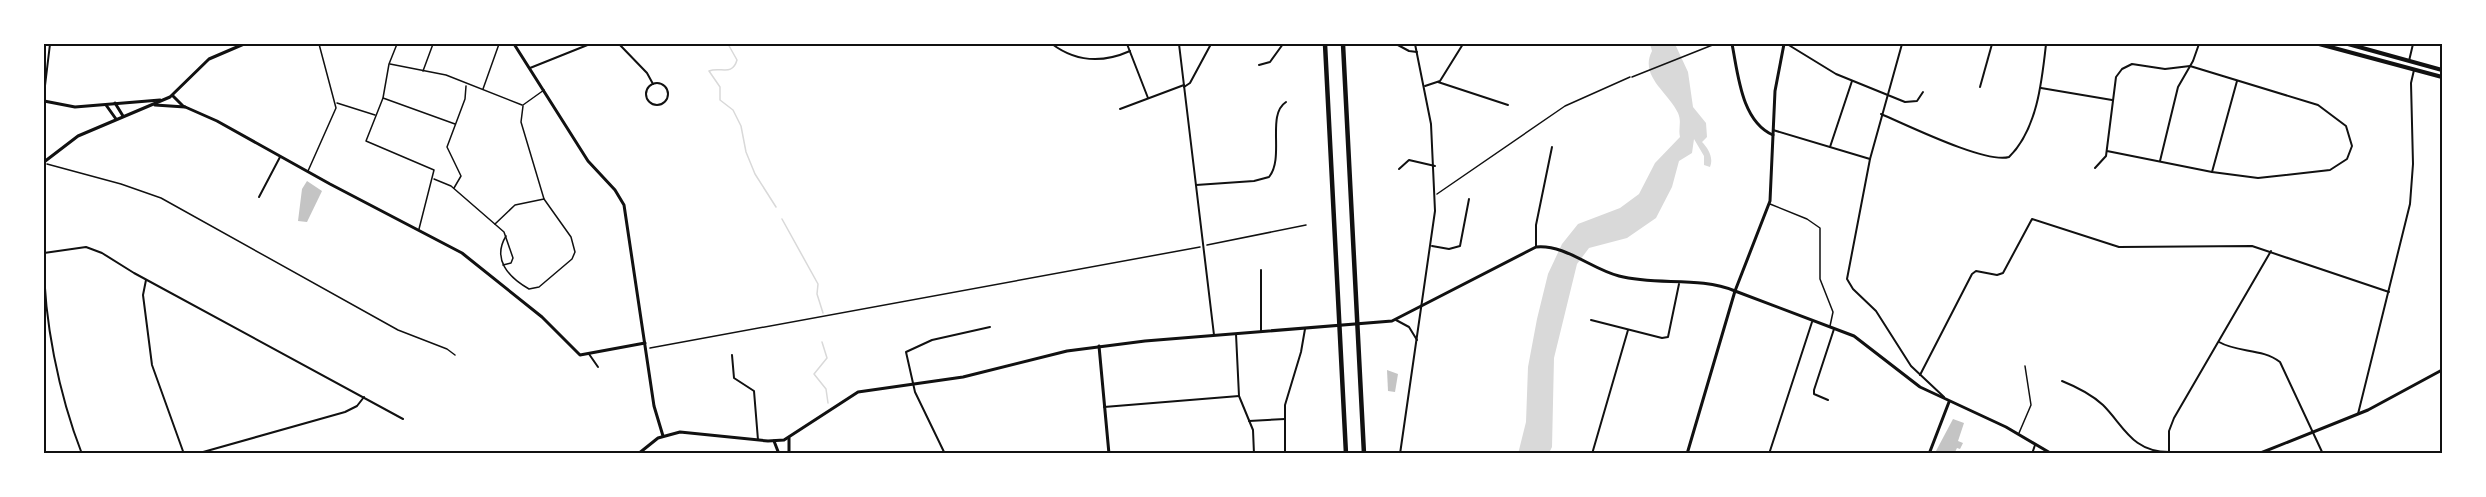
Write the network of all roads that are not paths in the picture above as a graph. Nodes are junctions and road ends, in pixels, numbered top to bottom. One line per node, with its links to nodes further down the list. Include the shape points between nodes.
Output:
1 (50, 44): 52 (street)
2 (244, 44): 54 (street, via 209,59)
3 (319, 44): 61 (lane)
4 (398, 44): 32 (lane)
5 (433, 44): 38 (lane)
6 (499, 44): 49 (lane)
7 (514, 44): 35 (street)
8 (590, 44): 35 (street)
9 (619, 44): 44 (street)
10 (1052, 44): 29 (street, via 1091,60)
11 (1126, 44): 29 (street)
12 (1179, 44): 45 (street)
13 (1211, 44): 45 (street, via 1190,83)
14 (1283, 44): 33 (street, via 1270,62)
15 (1325, 44): 157 (highway)
16 (1343, 44): 158 (highway)
17 (1396, 44): 30 (street)
18 (1415, 44): 30 (street)
19 (1463, 44): 42 (street)
20 (1732, 44): 75 (street, via 1752,117 1761,129)
21 (1785, 44): 40 (street); 74 (street, via 1776,86)
22 (1902, 44): 53 (street)
23 (1992, 44): 47 (street)
24 (2046, 44): 48 (street)
25 (2199, 44): 34 (street)
26 (2319, 44): 36 (highway)
27 (2348, 44): 31 (highway)
28 (2413, 44): 31 (street)
29 (1130, 51): 56 (street)
30 (1417, 52): 46 (street)
31 (2409, 61): 37 (highway)
32 (389, 64): 38 (lane); 55 (lane)
33 (1259, 65)
34 (2190, 66): 41 (street); 59 (street, via 2165,69 2127,65 2116,77); 81 (street, via 2178,87)
35 (530, 68): 50 (street)
36 (2414, 70): 39 (highway); 107 (street, via 2412,188)
37 (2442, 70)
38 (423, 72): 43 (lane, via 446,75)
39 (2442, 77)
40 (1852, 81): 53 (street); 77 (street)
41 (2237, 81): 87 (street); 87 (street, via 2303,99 2333,115 2350,132 2351,152 2342,164 2330,170 2258,178)
42 (1438, 82): 46 (street); 65 (street)
43 (466, 84): 49 (lane); 73 (lane)
44 (653, 84): 44 (street, via 648,88 647,99 652,104 663,104 667,90 663,85)
45 (1184, 86): 56 (street); 89 (street)
46 (1425, 86): 83 (street)
47 (1980, 87)
48 (2040, 88): 59 (street); 69 (street, via 2019,145 2005,159 1964,148)
49 (482, 90): 66 (lane)
50 (543, 90): 66 (lane); 121 (street, via 589,163 624,204)
51 (1923, 92): 53 (street, via 1914,102)
52 (44, 94)
53 (1887, 95): 69 (street)
54 (173, 96): 58 (street); 67 (street)
55 (383, 98): 71 (lane); 73 (lane)
56 (1148, 98): 68 (street)
57 (44, 100): 64 (street, via 67,106)
58 (164, 100): 62 (street); 63 (street)
59 (2112, 100): 78 (street)
60 (1286, 102): 89 (street, via 1277,115 1276,159 1269,177)
61 (336, 103): 71 (lane); 86 (lane, via 336,111)
62 (115, 104): 64 (street); 70 (street)
63 (154, 104): 67 (street); 70 (street)
64 (106, 105): 72 (street)
65 (1508, 105)
66 (523, 106): 92 (lane, via 521,122)
67 (185, 107): 79 (street)
68 (1120, 109)
69 (1881, 114): 80 (street)
70 (123, 116): 72 (street)
71 (376, 116): 88 (lane, via 367,143 431,167 435,171)
72 (116, 119): 82 (street, via 78,136)
73 (456, 124): 90 (lane, via 447,147 461,176)
74 (1773, 130): 75 (street); 77 (street)
75 (1773, 135): 94 (street)
76 (1552, 147): 99 (street)
77 (1830, 147): 80 (street)
78 (2108, 151): 81 (street); 84 (street)
79 (280, 157): 86 (street); 91 (street)
80 (1870, 159): 128 (street, via 1847,279 1876,311)
81 (2160, 161): 87 (street)
82 (44, 163)
83 (1435, 166): 85 (street, via 1408,160); 98 (street)
84 (2095, 168)
85 (1399, 169)
86 (307, 172): 96 (street)
87 (2212, 172)
88 (433, 179): 90 (lane); 96 (lane)
89 (1196, 185): 118 (street)
90 (453, 188): 95 (lane)
91 (259, 197)
92 (544, 199): 95 (lane, via 515,205); 102 (lane, via 571,237 575,252 572,259 534,290)
93 (1469, 199): 98 (street, via 1460,246)
94 (1769, 203): 106 (street); 114 (lane, via 1820,228 1820,279 1833,312)
95 (495, 224): 97 (lane)
96 (418, 230): 123 (street, via 474,261 549,323 580,355)
97 (506, 236): 102 (lane, via 499,249); 102 (lane, via 513,258)
98 (1432, 246): 108 (street)
99 (1536, 247): 105 (street, via 1558,250 1624,278); 108 (street)
100 (2271, 251): 107 (street); 120 (street); 128 (street, via 2234,244 2118,247 2032,219 2003,273 1972,274)
101 (44, 253): 104 (street, via 86,247); 147 (street, via 62,392)
102 (502, 266)
103 (1261, 270): 116 (street)
104 (146, 279): 132 (street); 148 (street, via 143,296 152,365)
105 (1679, 284): 106 (street); 115 (street, via 1670,336 1662,338)
106 (1735, 291): 111 (street); 161 (street)
107 (2390, 292): 136 (street)
108 (1422, 307): 109 (street); 119 (street)
109 (1396, 320): 113 (street); 119 (street, via 1412,330)
110 (1591, 320): 115 (street)
111 (1812, 322): 114 (street); 162 (street)
112 (990, 327): 130 (street, via 909,348 906,355)
113 (1305, 328): 116 (street); 138 (street)
114 (1832, 328): 133 (street, via 1814,390); 134 (street, via 1861,341 1916,384)
115 (1628, 329): 160 (street)
116 (1261, 332): 117 (street)
117 (1236, 334): 118 (street); 131 (street)
118 (1214, 335): 122 (street)
119 (1418, 340): 159 (street)
120 (2219, 342): 140 (street, via 2280,362); 166 (street, via 2172,423)
121 (645, 344): 123 (street); 142 (street, via 655,414)
122 (1099, 346): 130 (street, via 968,376); 135 (street)
123 (589, 354): 126 (street)
124 (732, 355): 144 (street, via 733,377 754,391)
125 (2025, 366): 141 (lane, via 2031,405)
126 (598, 367)
127 (2442, 370): 136 (street)
128 (1920, 375): 134 (street)
129 (2062, 381): 166 (street, via 2093,397 2135,441)
130 (912, 384): 143 (street, via 854,393); 153 (street)
131 (1239, 396): 135 (street); 139 (street)
132 (364, 397): 137 (street); 149 (street, via 345,412)
133 (1828, 400)
134 (1949, 401): 141 (street); 163 (street)
135 (1104, 407): 154 (street)
136 (2358, 414): 140 (street)
137 (403, 419)
138 (1285, 419): 139 (street); 156 (street)
139 (1250, 421): 155 (street)
140 (2312, 432): 167 (street); 168 (street)
141 (2019, 434): 146 (street)
142 (663, 436): 144 (street, via 692,432); 150 (street)
143 (789, 438): 145 (street); 152 (street)
144 (758, 440): 145 (street)
145 (774, 441): 151 (street)
146 (2036, 444): 164 (street); 165 (street)
147 (82, 453)
148 (184, 453)
149 (196, 453)
150 (638, 453)
151 (779, 453)
152 (789, 453)
153 (944, 453)
154 (1109, 453)
155 (1254, 453)
156 (1285, 453)
157 (1346, 453)
158 (1364, 453)
159 (1400, 453)
160 (1592, 453)
161 (1687, 453)
162 (1769, 453)
163 (1929, 453)
164 (2032, 453)
165 (2052, 453)
166 (2169, 453)
167 (2258, 453)
168 (2323, 453)

